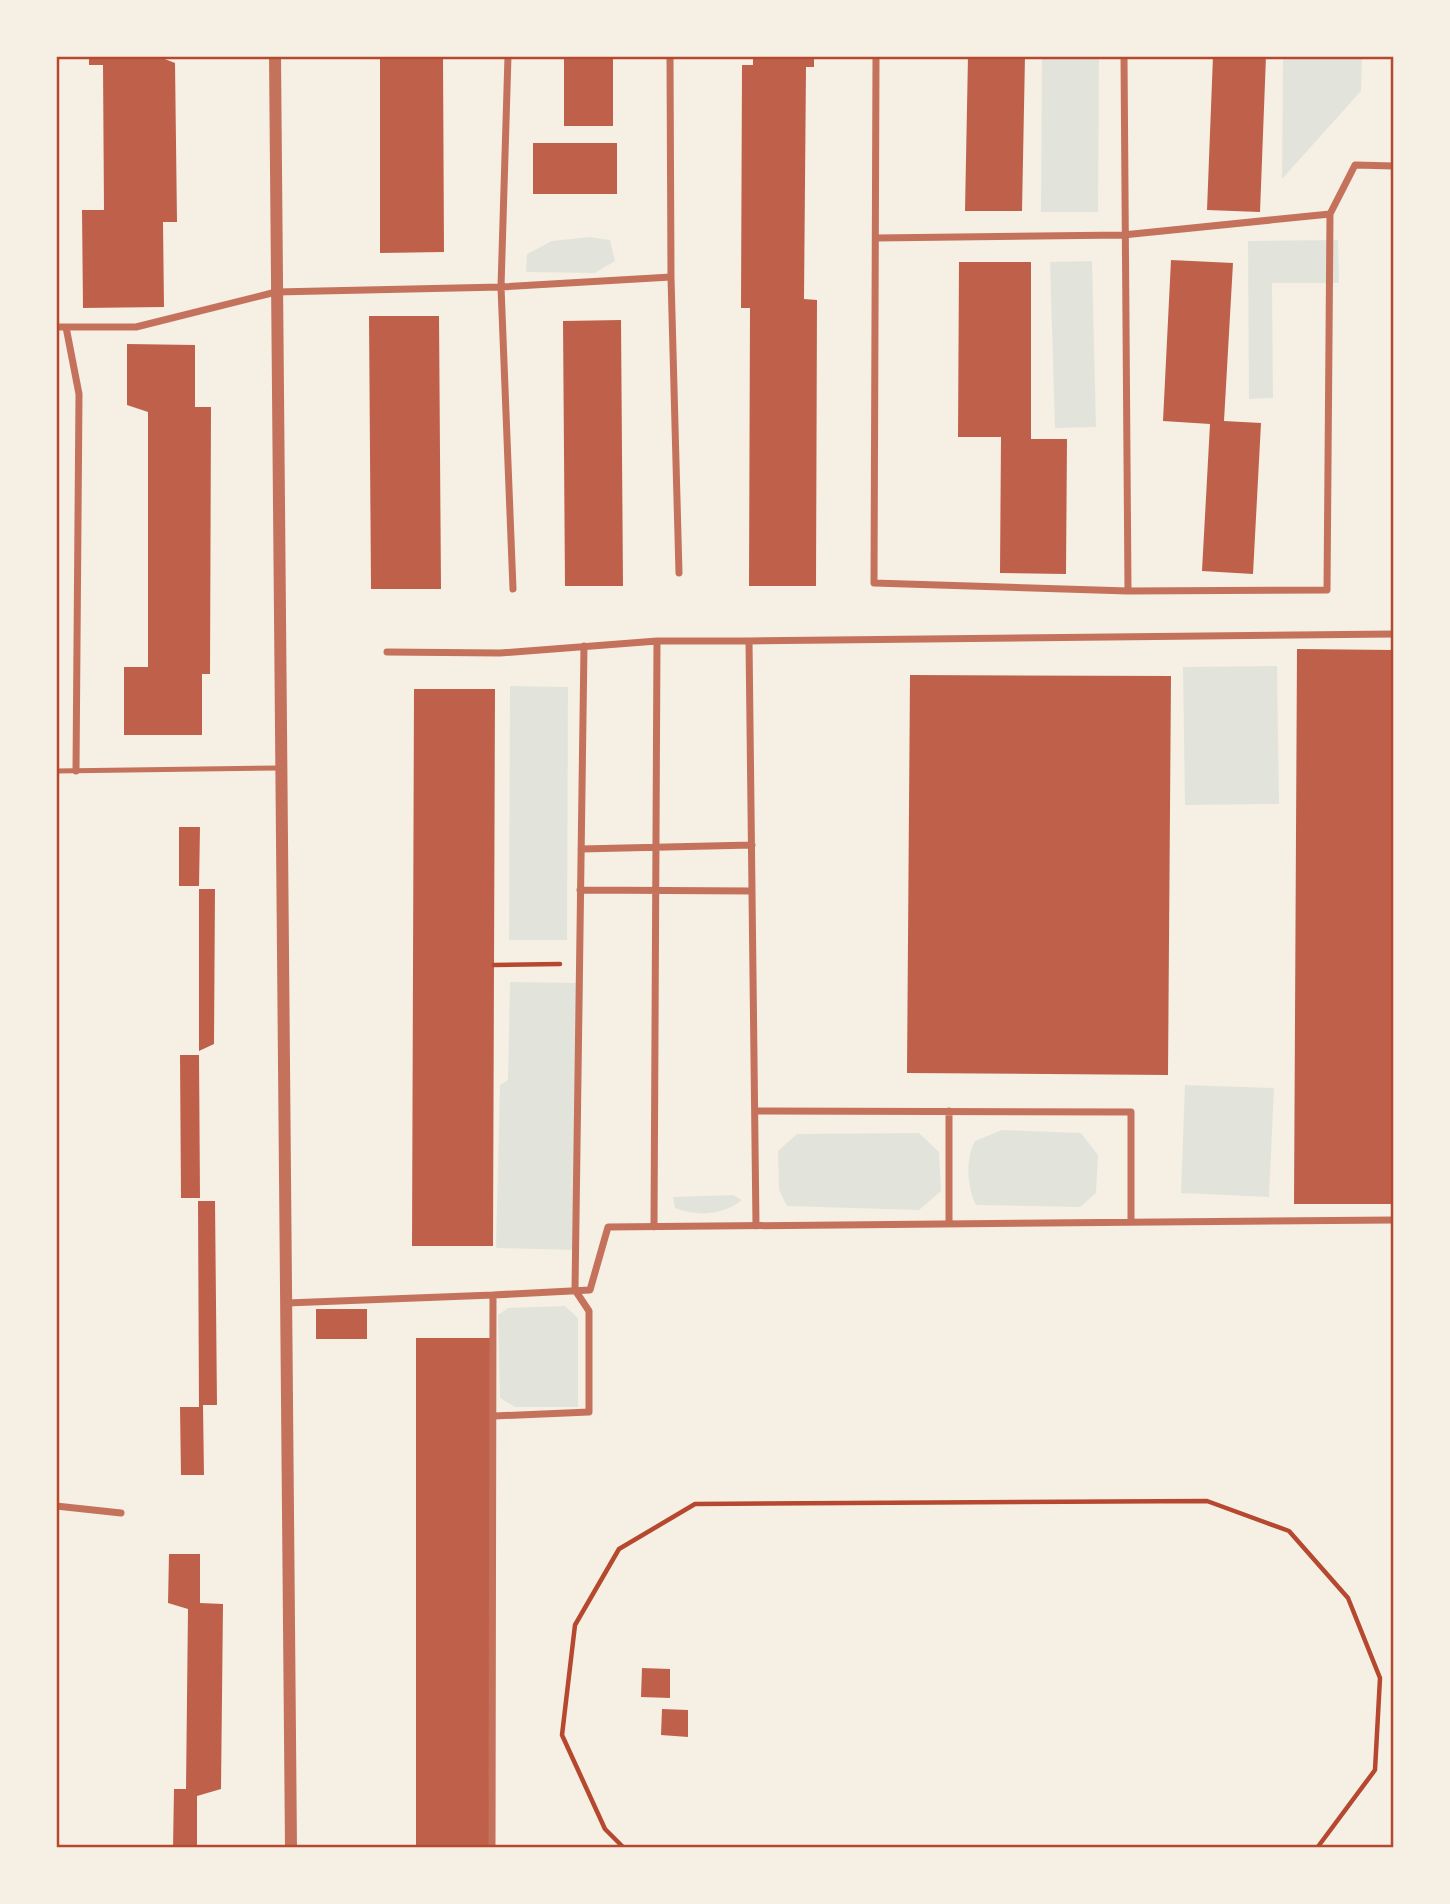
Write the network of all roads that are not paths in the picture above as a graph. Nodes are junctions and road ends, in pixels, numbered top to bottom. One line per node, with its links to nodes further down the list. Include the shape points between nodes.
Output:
1 (275, 56): 12 (street)
2 (508, 56): 11 (street)
3 (670, 56): 10 (street)
4 (876, 56): 9 (street)
5 (1124, 56): 8 (street)
6 (1394, 166): 7 (street, via 1355,165)
7 (1330, 214): 8 (street); 17 (street, via 1327,590)
8 (1123, 235): 9 (street); 17 (street)
9 (876, 238): 17 (street, via 874,583)
10 (671, 277): 11 (street); 15 (street)
11 (501, 287): 12 (street); 16 (street)
12 (276, 292): 14 (street, via 136,327); 23 (street)
13 (56, 327): 14 (street)
14 (66, 327): 25 (street, via 79,394)
15 (680, 573)
16 (513, 589)
17 (1128, 591)
18 (1394, 634): 20 (street)
19 (657, 641): 20 (street); 21 (street); 27 (street)
20 (749, 641): 26 (street)
21 (584, 646): 22 (street, via 500,653); 28 (street)
22 (387, 652)
23 (281, 768): 25 (lane); 41 (street)
24 (56, 771): 25 (lane)
25 (76, 771)
26 (752, 845): 27 (street); 31 (street)
27 (656, 846): 28 (street); 30 (street)
28 (581, 849): 29 (street)
29 (580, 890): 30 (street); 39 (street)
30 (656, 891): 31 (street); 38 (street)
31 (752, 891): 32 (street)
32 (755, 1111): 33 (street); 37 (street)
33 (949, 1111): 35 (street, via 1131,1112); 36 (street)
34 (1394, 1220): 35 (street)
35 (1131, 1222): 36 (street)
36 (949, 1224): 37 (street)
37 (756, 1226): 38 (street)
38 (654, 1227): 39 (street, via 608,1227 590,1290)
39 (575, 1290): 40 (street); 42 (street, via 589,1311 589,1412)
40 (493, 1294): 41 (street); 42 (street)
41 (287, 1303): 45 (street)
42 (494, 1416): 46 (street)
43 (56, 1506): 44 (street)
44 (121, 1513)
45 (291, 1848)
46 (492, 1848)

